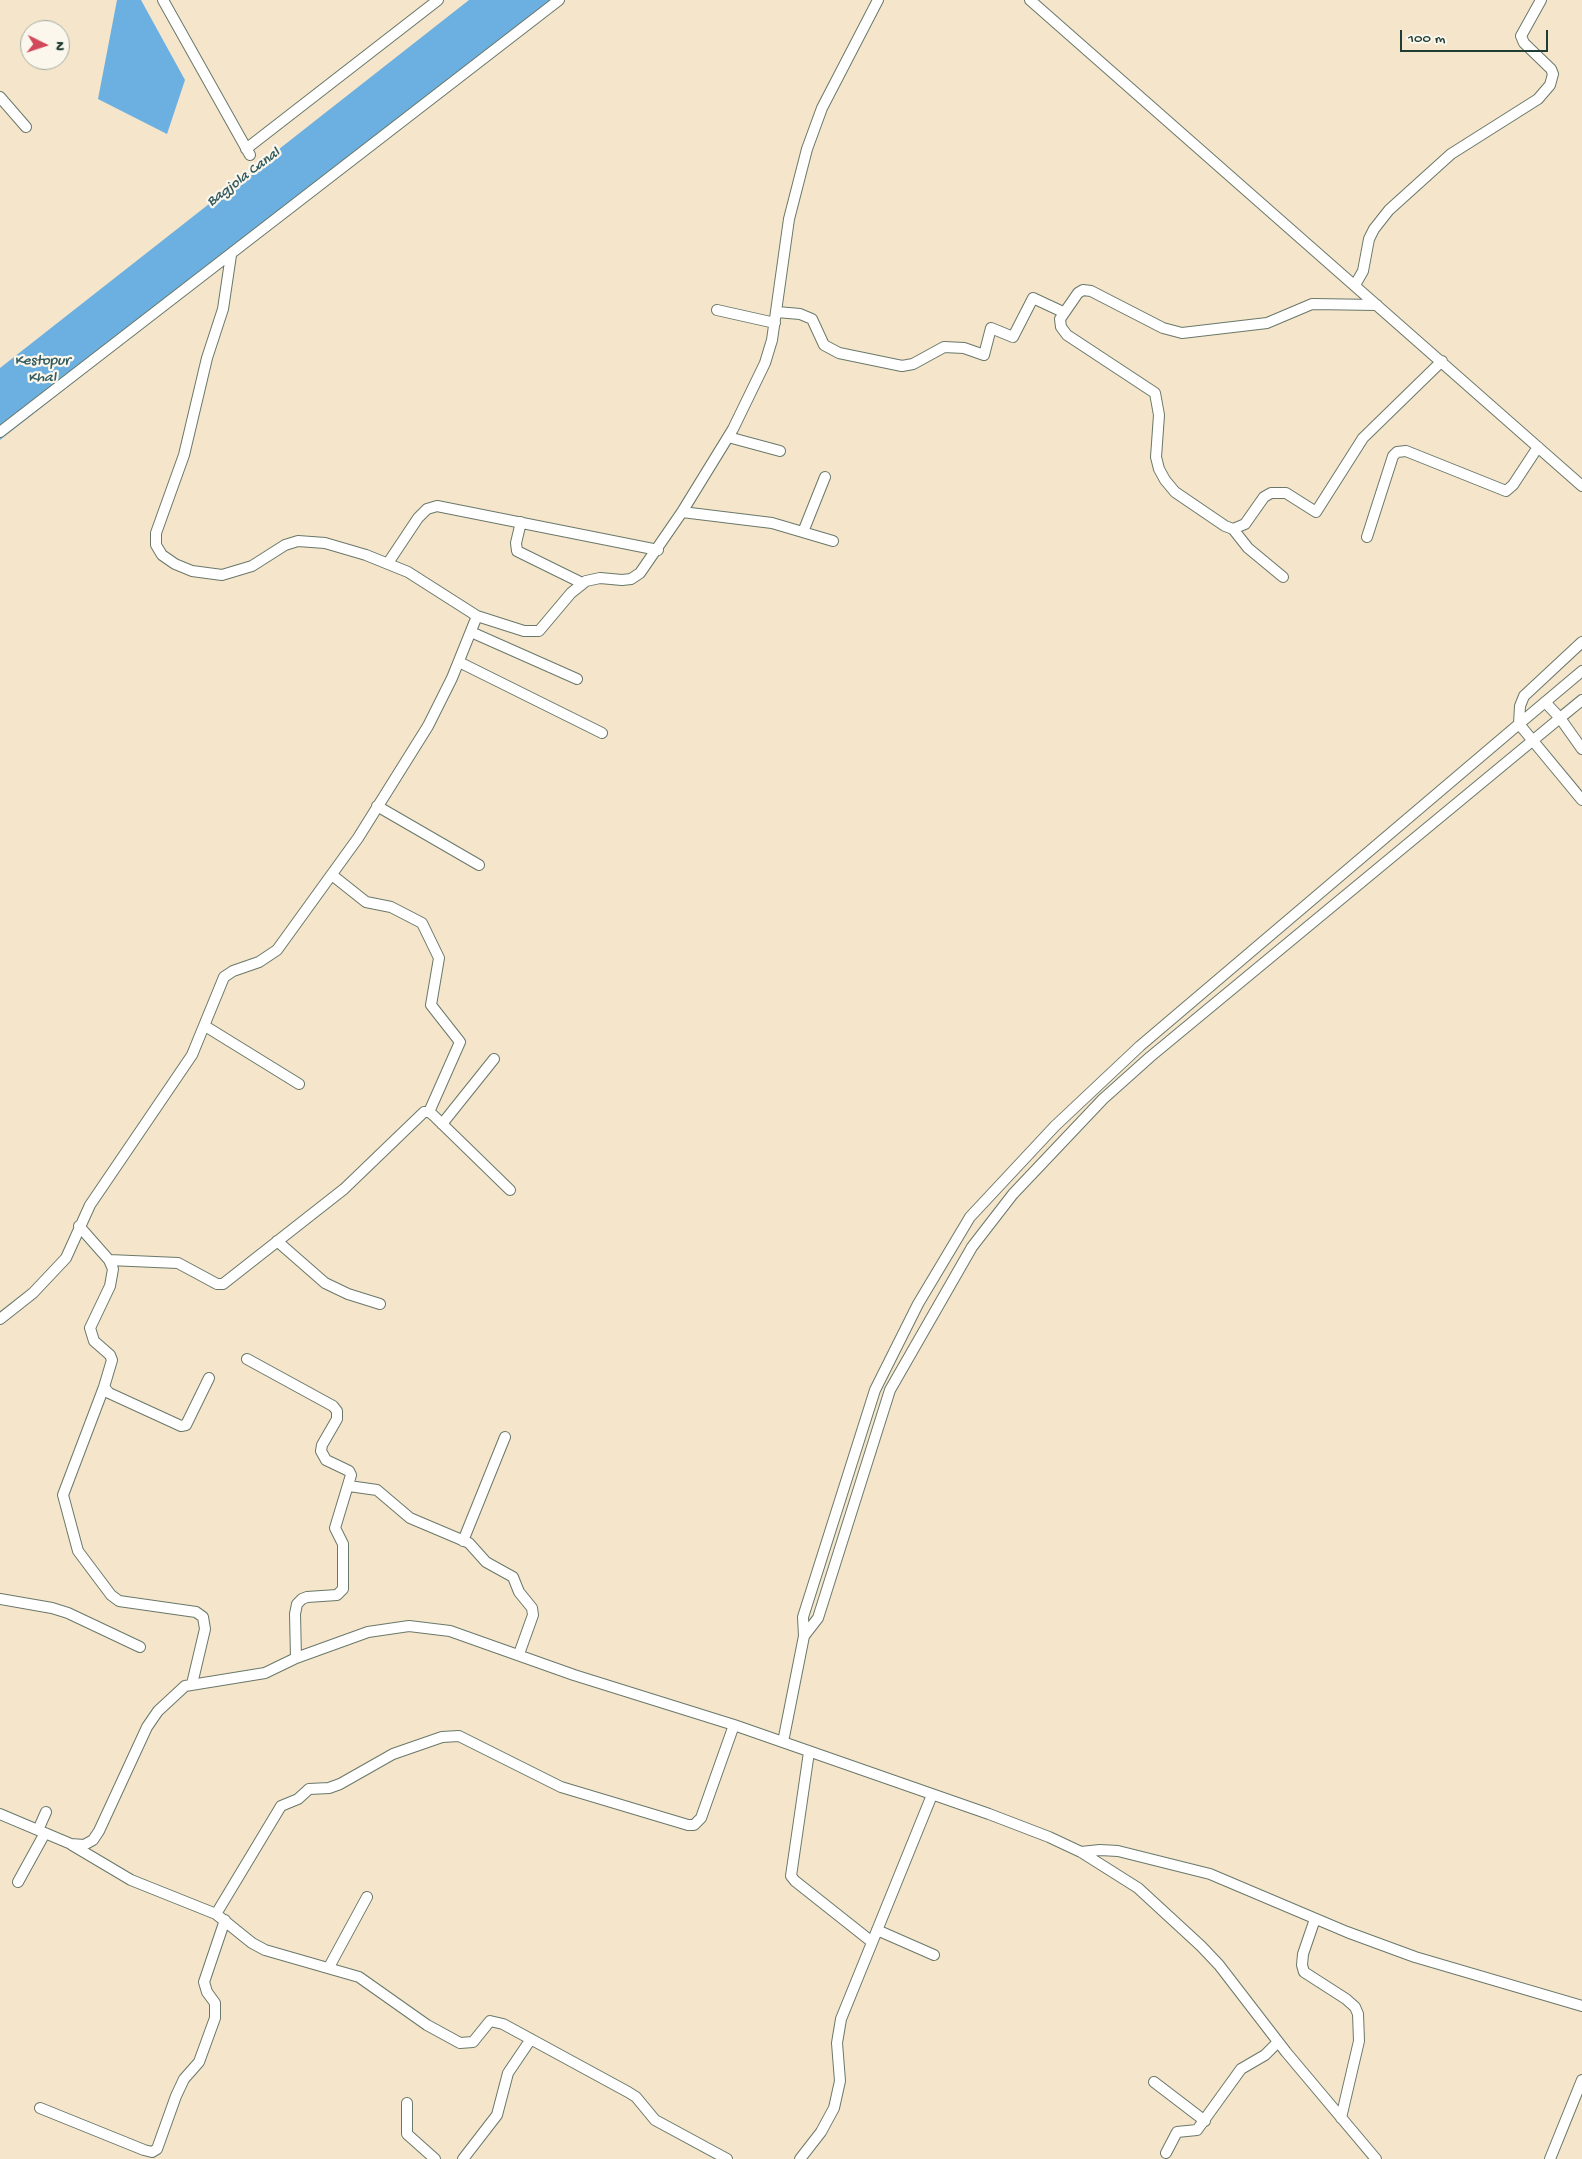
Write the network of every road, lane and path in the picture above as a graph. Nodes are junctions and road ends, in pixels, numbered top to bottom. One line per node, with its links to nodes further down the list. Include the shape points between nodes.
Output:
1 (163, 0): 2 (street, via 248,152)
2 (438, 0)
3 (559, 0): 9 (street, via 289,206)
4 (878, 0): 13 (street, via 822,108 807,149 789,219)
5 (1030, 0): 10 (street)
6 (1541, 0): 10 (street, via 1521,36 1524,43 1552,69 1550,85 1538,99 1451,154 1389,210 1369,238 1363,271)
7 (0, 97): 8 (street)
8 (26, 126)
9 (231, 255): 17 (street); 30 (street, via 223,309 207,358 184,456 156,532 156,544 162,555 175,564 206,574 239,571 298,541 325,543)
10 (1355, 285): 11 (street)
11 (1377, 305): 14 (street, via 1312,304 1267,323 1182,334 1163,328 1091,291 1078,293); 16 (street)
12 (717, 310): 15 (street)
13 (777, 312): 14 (street, via 800,314 812,320 824,345 834,350 902,366 913,364 944,347 964,348 984,356 991,328 1013,337 1033,298); 15 (street)
14 (1063, 312): 25 (street, via 1061,327 1067,335 1155,393 1159,415 1156,457 1165,480 1175,492 1225,526)
15 (775, 323): 18 (street, via 765,363)
16 (1442, 361): 19 (street); 25 (street, via 1363,438 1316,512 1286,493 1271,493 1264,497 1245,524)
17 (0, 432)
18 (728, 437): 20 (street); 23 (street)
19 (1538, 447): 22 (street); 27 (street, via 1506,491 1406,451 1397,452)
20 (780, 451)
21 (825, 477): 26 (street)
22 (1582, 486)
23 (682, 512): 26 (street, via 772,523); 29 (street)
24 (521, 522): 29 (street); 30 (street, via 437,506 427,509); 32 (street, via 517,551)
25 (1233, 528): 31 (street, via 1248,548)
26 (803, 532): 28 (street)
27 (1367, 537)
28 (833, 541)
29 (658, 550): 32 (street, via 631,579 600,578)
30 (388, 563): 33 (street, via 423,580)
31 (1283, 578)
32 (582, 583): 33 (street, via 538,631 524,631)
33 (477, 616): 34 (street)
34 (471, 632): 36 (street); 38 (street)
35 (1582, 642): 42 (street, via 1524,696)
36 (459, 662): 43 (street); 47 (street, via 428,726)
37 (1582, 671): 40 (street)
38 (577, 679)
39 (1582, 700): 41 (street)
40 (1545, 702): 41 (street); 42 (street)
41 (1560, 718): 44 (street); 45 (street)
42 (1519, 724): 44 (street); 68 (street, via 1140,1046 1055,1126 970,1217 918,1304 875,1390 803,1618)
43 (602, 733)
44 (1533, 740): 46 (street); 68 (street, via 1143,1063 1103,1099 1013,1194 972,1247 890,1390 818,1618)
45 (1582, 749)
46 (1582, 800)
47 (377, 806): 48 (street); 49 (street)
48 (479, 865)
49 (332, 875): 50 (street, via 276,950 259,962 233,970 224,977); 53 (street, via 366,902 391,907 422,923 439,958 431,1005 460,1042)
50 (205, 1026): 52 (street); 56 (street, via 182,1071 121,1158)
51 (494, 1059): 54 (street)
52 (299, 1084)
53 (429, 1112): 54 (street); 57 (street, via 424,1112 344,1189)
54 (442, 1124): 55 (street)
55 (510, 1190)
56 (79, 1226): 58 (street); 60 (street, via 73,1245 58,1268 33,1294)
57 (277, 1241): 58 (street, via 223,1284 178,1263); 59 (street, via 325,1283)
58 (109, 1260): 63 (street, via 114,1276 90,1328 94,1341 112,1360)
59 (380, 1304)
60 (0, 1319)
61 (247, 1358): 65 (street, via 337,1411 337,1419 321,1451 326,1460 349,1471)
62 (209, 1378): 63 (street, via 186,1425 181,1426)
63 (104, 1387): 72 (street, via 63,1495 78,1550 119,1600 196,1612 203,1617 205,1630)
64 (505, 1437): 66 (street)
65 (349, 1486): 66 (street, via 377,1490 410,1518); 71 (street, via 335,1528 343,1544 343,1589 337,1595 302,1599 297,1604)
66 (463, 1541): 70 (street, via 486,1562 513,1577 519,1592 532,1608 532,1622)
67 (0, 1599): 69 (street, via 68,1613)
68 (804, 1636): 74 (street)
69 (140, 1647)
70 (519, 1654): 71 (street, via 450,1630 409,1626 368,1632); 73 (street)
71 (296, 1658): 72 (street, via 264,1674)
72 (192, 1684): 80 (street, via 172,1696 147,1727 93,1840 84,1845)
73 (734, 1726): 74 (street); 84 (street, via 701,1818 694,1825 562,1787 460,1736 442,1737 393,1754 340,1784 309,1789 298,1799 281,1806)
74 (783, 1742): 75 (street)
75 (809, 1752): 76 (street); 87 (street, via 791,1876)
76 (932, 1795): 81 (street, via 1018,1824); 86 (street)
77 (46, 1812): 79 (street)
78 (0, 1814): 79 (street)
79 (42, 1832): 80 (street); 82 (street)
80 (71, 1844): 84 (street, via 131,1880)
81 (1082, 1852): 85 (street, via 1118,1851 1194,1869 1252,1890); 92 (street, via 1138,1888 1201,1946)
82 (18, 1882)
83 (367, 1897): 89 (street)
84 (220, 1917): 89 (street, via 265,1950); 96 (street, via 204,1982 215,2002 215,2018 200,2058 176,2096 157,2150 144,2150)
85 (1315, 1919): 90 (street, via 1415,1957); 97 (street, via 1303,1954 1304,1972 1346,1999 1358,2014 1359,2041)
86 (877, 1930): 87 (street); 88 (street)
87 (872, 1942): 104 (street, via 839,2025 838,2095 821,2132)
88 (934, 1956)
89 (329, 1967): 91 (street, via 359,1977 460,2044 473,2042 490,2021)
90 (1582, 2006)
91 (531, 2039): 102 (street, via 508,2073 497,2115); 103 (street, via 628,2092 654,2120)
92 (1278, 2042): 97 (street); 98 (street, via 1265,2055 1241,2069)
93 (1582, 2080): 105 (street)
94 (1154, 2082): 98 (street)
95 (407, 2102): 101 (street, via 407,2134)
96 (40, 2108)
97 (1341, 2118): 100 (street)
98 (1204, 2121): 99 (street, via 1197,2130 1177,2132)
99 (1166, 2153)
100 (1374, 2158)
101 (435, 2159)
102 (463, 2159)
103 (727, 2159)
104 (800, 2159)
105 (1550, 2159)

